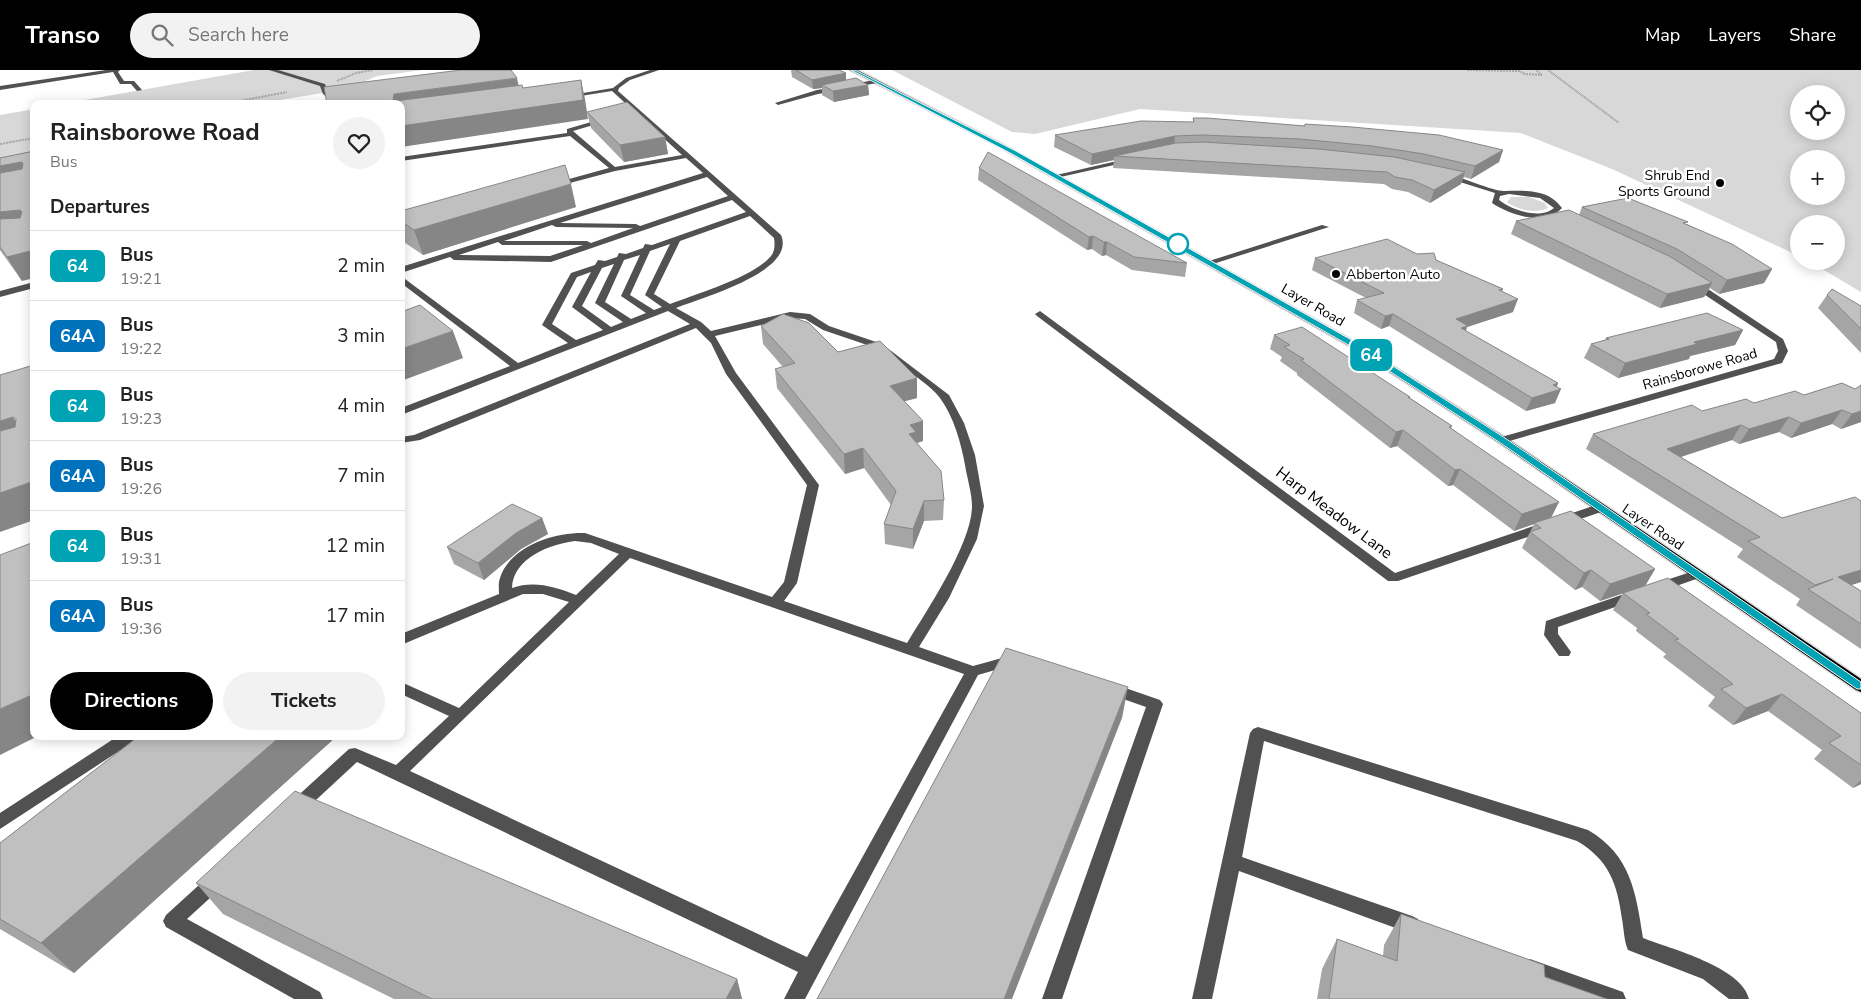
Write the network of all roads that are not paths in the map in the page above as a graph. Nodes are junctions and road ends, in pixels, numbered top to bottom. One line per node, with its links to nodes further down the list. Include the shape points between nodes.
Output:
1 (116, 70): 6 (street); 8 (street, via 122,83 132,82)
2 (272, 70): 11 (street, via 324,88)
3 (656, 70): 7 (street, via 628,79)
4 (853, 70): 5 (main road, Layer Road)
5 (875, 82): 13 (street); 22 (main road, Layer Road)
6 (0, 88)
7 (616, 89): 9 (street); 16 (street, via 635,113)
8 (139, 90)
9 (559, 97)
10 (344, 99): 12 (street)
11 (333, 100)
12 (339, 100)
13 (778, 103)
14 (616, 117): 15 (street, via 569,130)
15 (571, 134): 18 (street); 19 (street)
16 (688, 156): 19 (street); 20 (street)
17 (1138, 158): 22 (street)
18 (405, 159)
19 (614, 169): 23 (street)
20 (708, 174): 25 (street); 26 (street)
21 (1443, 174): 24 (street)
22 (1056, 176): 39 (main road, Layer Road)
23 (549, 187)
24 (1502, 193): 24 (street, via 1497,195 1495,202 1506,208 1530,214 1557,215 1558,208 1545,198 1518,192)
25 (742, 205): 27 (street); 30 (street); 32 (street); 33 (street, via 641,237); 45 (street, via 778,236 781,246 778,254 754,274)
26 (545, 225): 27 (street); 29 (street)
27 (646, 226): 33 (street)
28 (1325, 227): 39 (street)
29 (517, 234): 31 (street); 33 (street)
30 (677, 239): 32 (street); 45 (street, via 649,295)
31 (489, 243): 34 (street); 36 (street)
32 (648, 246): 33 (street); 46 (street, via 625,296)
33 (621, 247): 36 (street); 36 (street); 48 (street, via 600,303)
34 (465, 250): 35 (street); 37 (street)
35 (576, 250): 36 (street); 38 (street)
36 (600, 255): 38 (street, via 575,260); 50 (street, via 577,307); 52 (street, via 574,275 547,324)
37 (442, 257): 38 (street); 40 (street)
38 (552, 259)
39 (1210, 262): 56 (main road, Layer Road, via 1354,345)
40 (405, 269)
41 (1681, 276): 56 (street, Rainsborowe Road, via 1780,341 1783,351 1778,361)
42 (405, 283): 53 (street, via 437,311)
43 (30, 286): 44 (street)
44 (0, 294)
45 (669, 307): 46 (street); 49 (street)
46 (653, 313): 48 (street)
47 (1040, 314): 57 (street, Harp Meadow Lane, via 1394,578)
48 (630, 322): 50 (street)
49 (698, 324): 51 (street); 55 (street, via 416,438)
50 (610, 330): 52 (street)
51 (709, 334): 62 (street, via 731,374 813,486 790,583); 64 (street, via 801,314 831,331 879,346 944,395 959,423 969,455 978,506 971,539 946,591)
52 (575, 344): 53 (street)
53 (516, 366): 54 (street)
54 (405, 410)
55 (405, 439)
56 (1502, 440): 57 (main road, Layer Road)
57 (1600, 508): 59 (main road, Layer Road)
58 (628, 553): 60 (street, via 584,536 540,545 519,560 507,576); 61 (street); 62 (street)
59 (1697, 574): 65 (street, via 1551,624 1551,635); 69 (main road, Layer Road)
60 (505, 596): 61 (street, via 532,588 550,590); 63 (street)
61 (578, 601): 71 (street)
62 (775, 603): 64 (street)
63 (405, 638)
64 (910, 650): 67 (street)
65 (1564, 652)
66 (1029, 665): 67 (street, via 1002,663)
67 (973, 671): 80 (street)
68 (1101, 686): 83 (street, via 1155,704)
69 (1861, 686)
70 (405, 690): 71 (street)
71 (461, 715): 73 (street)
72 (125, 740): 75 (street)
73 (398, 773): 74 (street, via 355,754); 80 (street)
74 (287, 816)
75 (0, 822)
76 (1232, 861): 78 (street); 84 (street); 86 (street, via 1258,733 1596,841 1614,862 1626,888 1635,944 1709,972)
77 (229, 868): 81 (street, via 172,920)
78 (1429, 932)
79 (1513, 962): 85 (street)
80 (810, 968): 82 (street)
81 (313, 999)
82 (794, 999)
83 (1052, 999)
84 (1202, 999)
85 (1616, 999)
86 (1740, 999)

